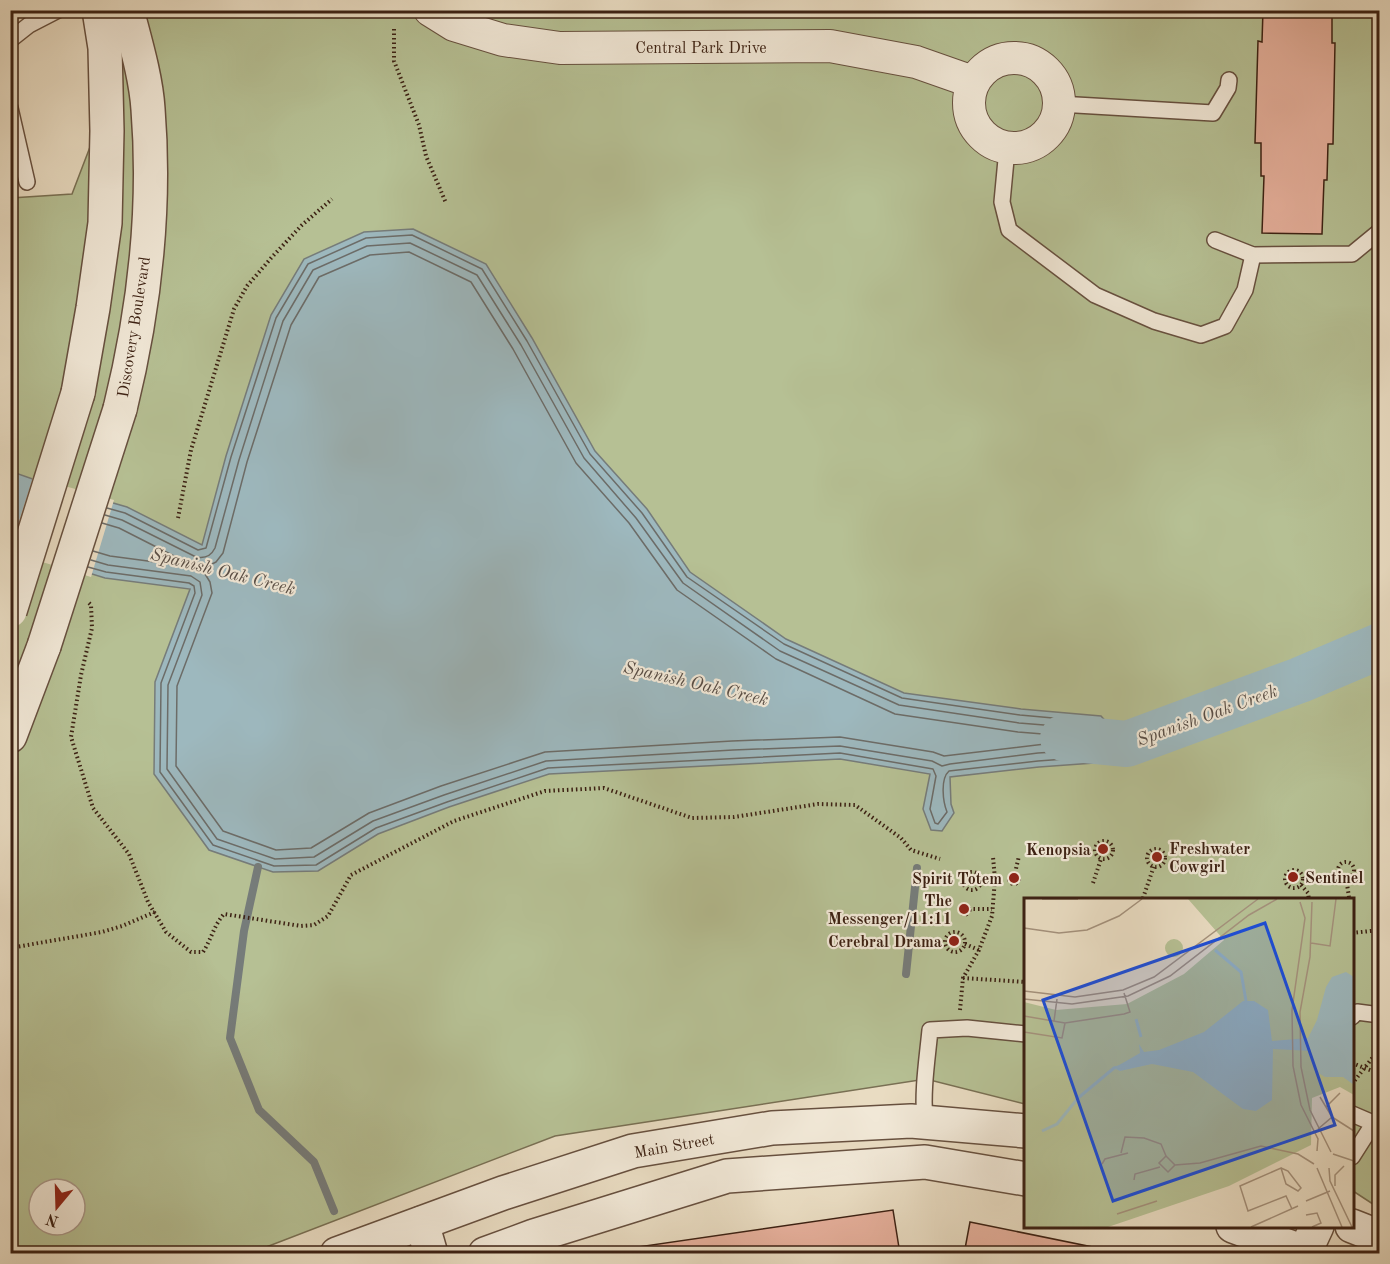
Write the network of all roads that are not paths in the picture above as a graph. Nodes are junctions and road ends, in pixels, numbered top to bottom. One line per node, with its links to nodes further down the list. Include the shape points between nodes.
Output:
1 (58, 10): 5 (lane)
2 (99, 10): 15 (street, bridge, via 105,48 107,131 105,223 93,308 78,393)
3 (127, 10): 16 (street, Discovery Boulevard, bridge, via 148,107 151,176 140,304 120,409 44,646)
4 (430, 10): 7 (street, Central Park Drive, via 454,25 503,39 560,48 830,46 916,62)
5 (10, 40)
6 (1229, 80): 8 (lane, via 1213,112)
7 (973, 82): 8 (street, via 993,62 1022,58 1047,71 1060,97); 10 (street, via 968,110 981,136)
8 (1059, 104): 10 (street, via 1056,125 1035,145)
9 (11, 115): 11 (lane)
10 (1007, 149): 14 (lane, via 1002,201 1009,230 1095,295 1154,321 1201,335 1225,326 1245,290)
11 (27, 182)
12 (1380, 231): 14 (lane, via 1352,254)
13 (1215, 240): 14 (lane)
14 (1253, 255)
15 (10, 611)
16 (10, 736)
17 (1380, 1015): 18 (lane, via 1357,1012)
18 (1354, 1016)
19 (1024, 1034): 21 (lane, via 930,1030 923,1096)
20 (1354, 1114): 22 (lane)
21 (925, 1122): 23 (street, Main Street); 25 (street); 27 (street, Main Street, via 772,1128 633,1151)
22 (1376, 1125): 24 (lane)
23 (1024, 1131)
24 (1354, 1156)
25 (925, 1162): 26 (street); 34 (street, via 727,1176)
26 (1024, 1179)
27 (422, 1223): 32 (street, Main Street); 33 (street)
28 (1354, 1226): 30 (street)
29 (1238, 1228): 31 (street)
30 (1380, 1237)
31 (1311, 1244)
32 (337, 1254)
33 (431, 1254)
34 (485, 1254)

